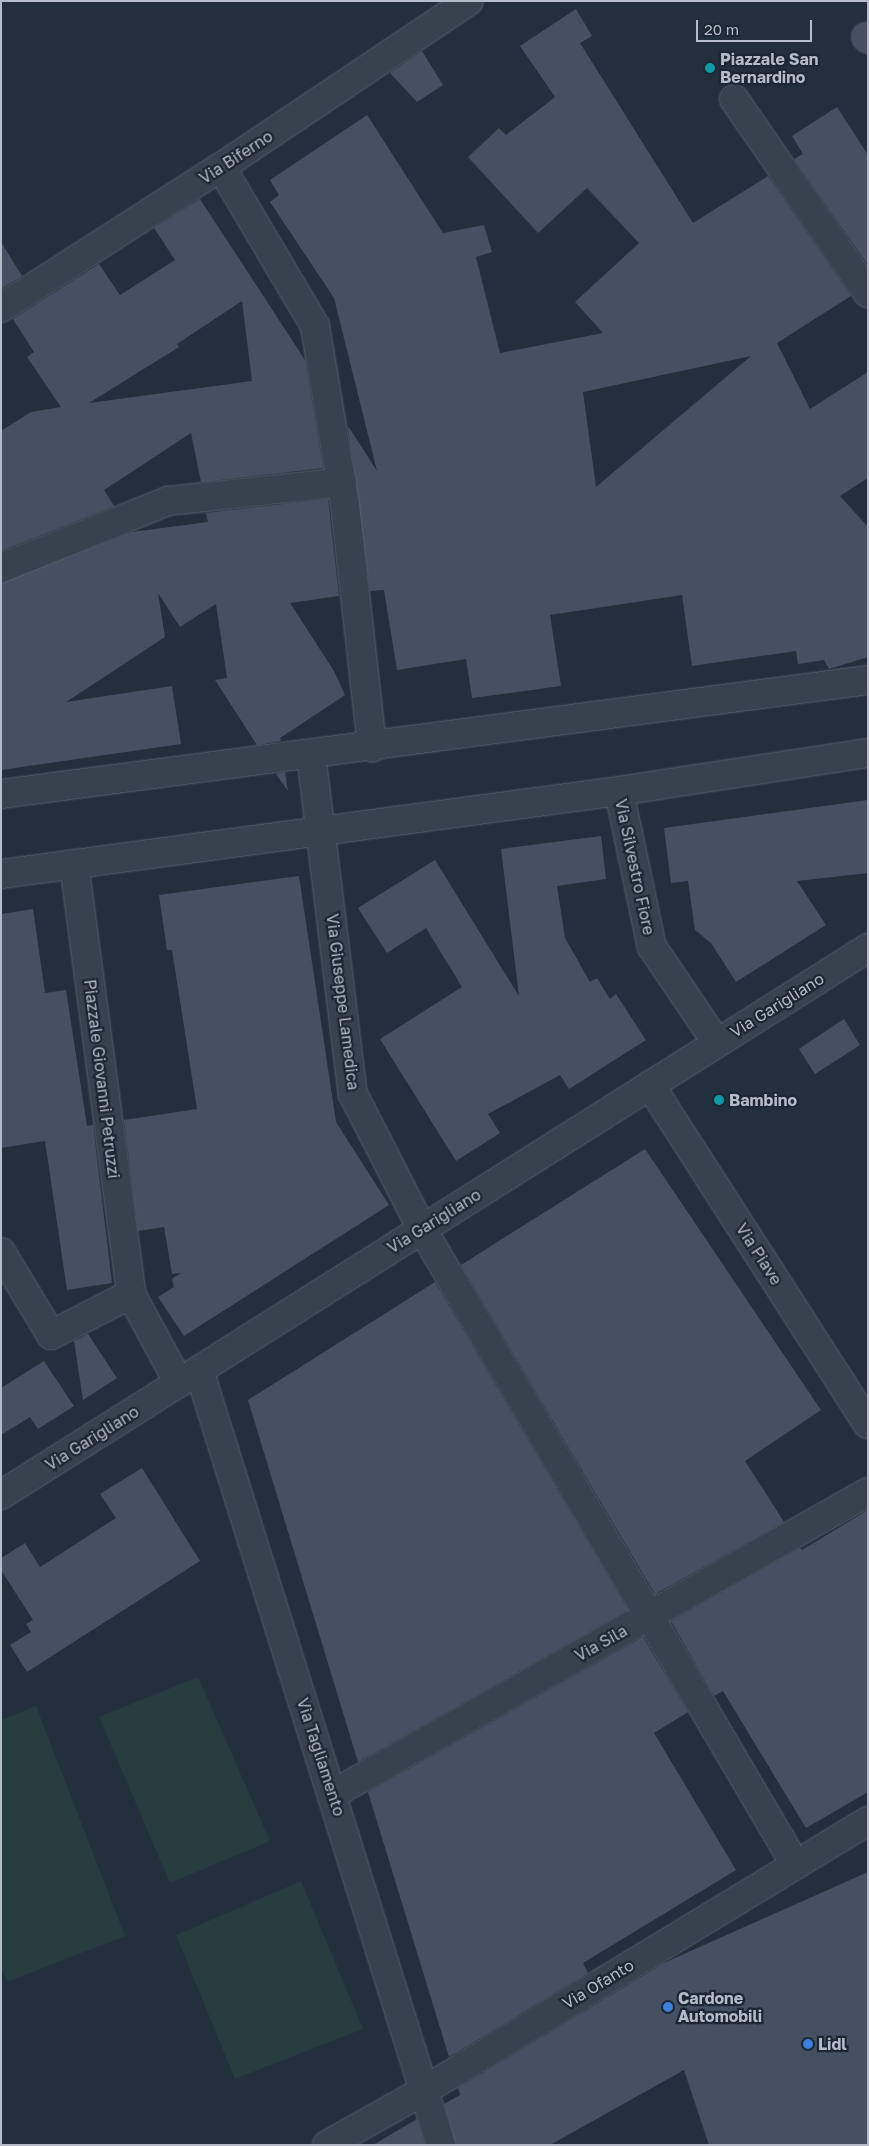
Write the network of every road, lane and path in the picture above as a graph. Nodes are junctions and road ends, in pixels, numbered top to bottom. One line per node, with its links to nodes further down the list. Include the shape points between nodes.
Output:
1 (469, 1): 3 (street, Via Biferno)
2 (734, 99): 4 (street)
3 (221, 167): 5 (street, Via Biferno); 6 (street, via 315,326)
4 (868, 293)
5 (1, 308)
6 (342, 482): 7 (street, via 168,501); 9 (street)
7 (1, 568)
8 (868, 680): 9 (street)
9 (372, 747): 11 (street)
10 (868, 753): 12 (street)
11 (311, 754): 13 (street); 14 (street, Via Giuseppe Lamedica)
12 (619, 791): 14 (street); 18 (street, Via Silvestro Fiore, via 652,947)
13 (1, 794)
14 (320, 830): 15 (street); 20 (street, Via Giuseppe Lamedica, via 353,1094)
15 (74, 864): 16 (street); 22 (street, Piazzale Giovanni Petruzzi)
16 (1, 874)
17 (868, 948): 18 (street, Via Garigliano)
18 (717, 1043): 19 (street, Via Garigliano)
19 (650, 1085): 20 (street, Via Garigliano); 24 (street, Via Piave)
20 (420, 1224): 23 (street, Via Garigliano); 27 (street, Via Giuseppe Lamedica)
21 (1, 1252): 22 (street, via 51,1335)
22 (131, 1294): 23 (street, Via Tagliamento)
23 (189, 1376): 26 (street, Via Garigliano); 28 (street, Via Tagliamento)
24 (868, 1424)
25 (868, 1492): 27 (street, Via Sila)
26 (1, 1495)
27 (649, 1616): 28 (street, Via Sila); 30 (street, Via Giuseppe Lamedica)
28 (333, 1794): 31 (street, Via Tagliamento)
29 (868, 1821): 30 (street, Via Ofanto)
30 (795, 1864): 31 (street, Via Ofanto)
31 (424, 2090): 32 (street, Via Ofanto); 33 (street, Via Tagliamento)
32 (327, 2145)
33 (441, 2145)

